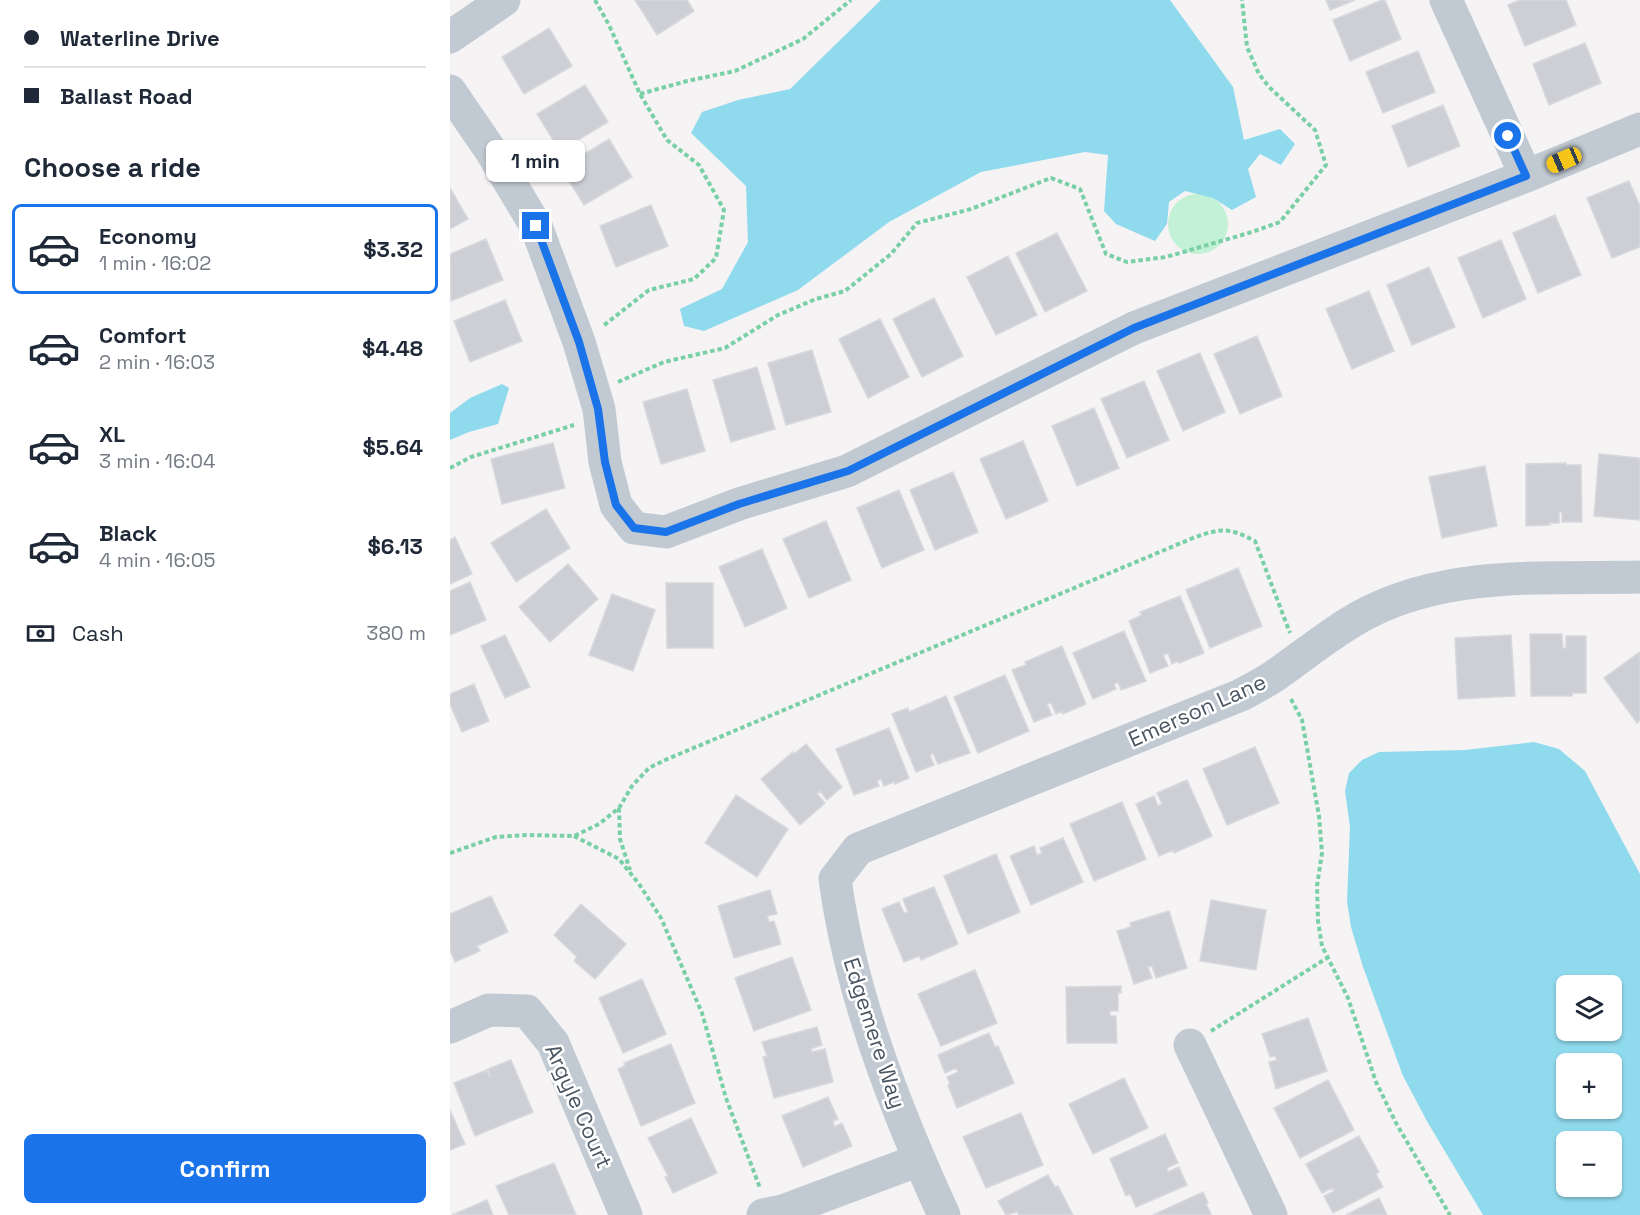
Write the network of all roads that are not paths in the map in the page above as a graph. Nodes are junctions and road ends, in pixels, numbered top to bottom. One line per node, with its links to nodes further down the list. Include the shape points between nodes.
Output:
1 (504, 0): 3 (street)
2 (1446, 0): 6 (street)
3 (450, 38)
4 (450, 91): 6 (street, via 536,226 579,342 595,398 616,505 634,528 666,532 739,504 848,471 1134,328)
5 (1640, 129): 6 (street)
6 (1526, 176)
7 (1640, 578): 8 (street, Emerson Lane, via 1485,579 1425,590 1367,613 1241,695 858,849)
8 (835, 879): 11 (street, Edgemere Way, via 841,923 879,1060)
9 (450, 1027): 13 (street, Argyle Court, via 489,1010 527,1011 553,1043)
10 (1190, 1045): 15 (street)
11 (919, 1160): 12 (street); 14 (street, Edgemere Way)
12 (767, 1214)
13 (626, 1215)
14 (944, 1215)
15 (1272, 1215)

